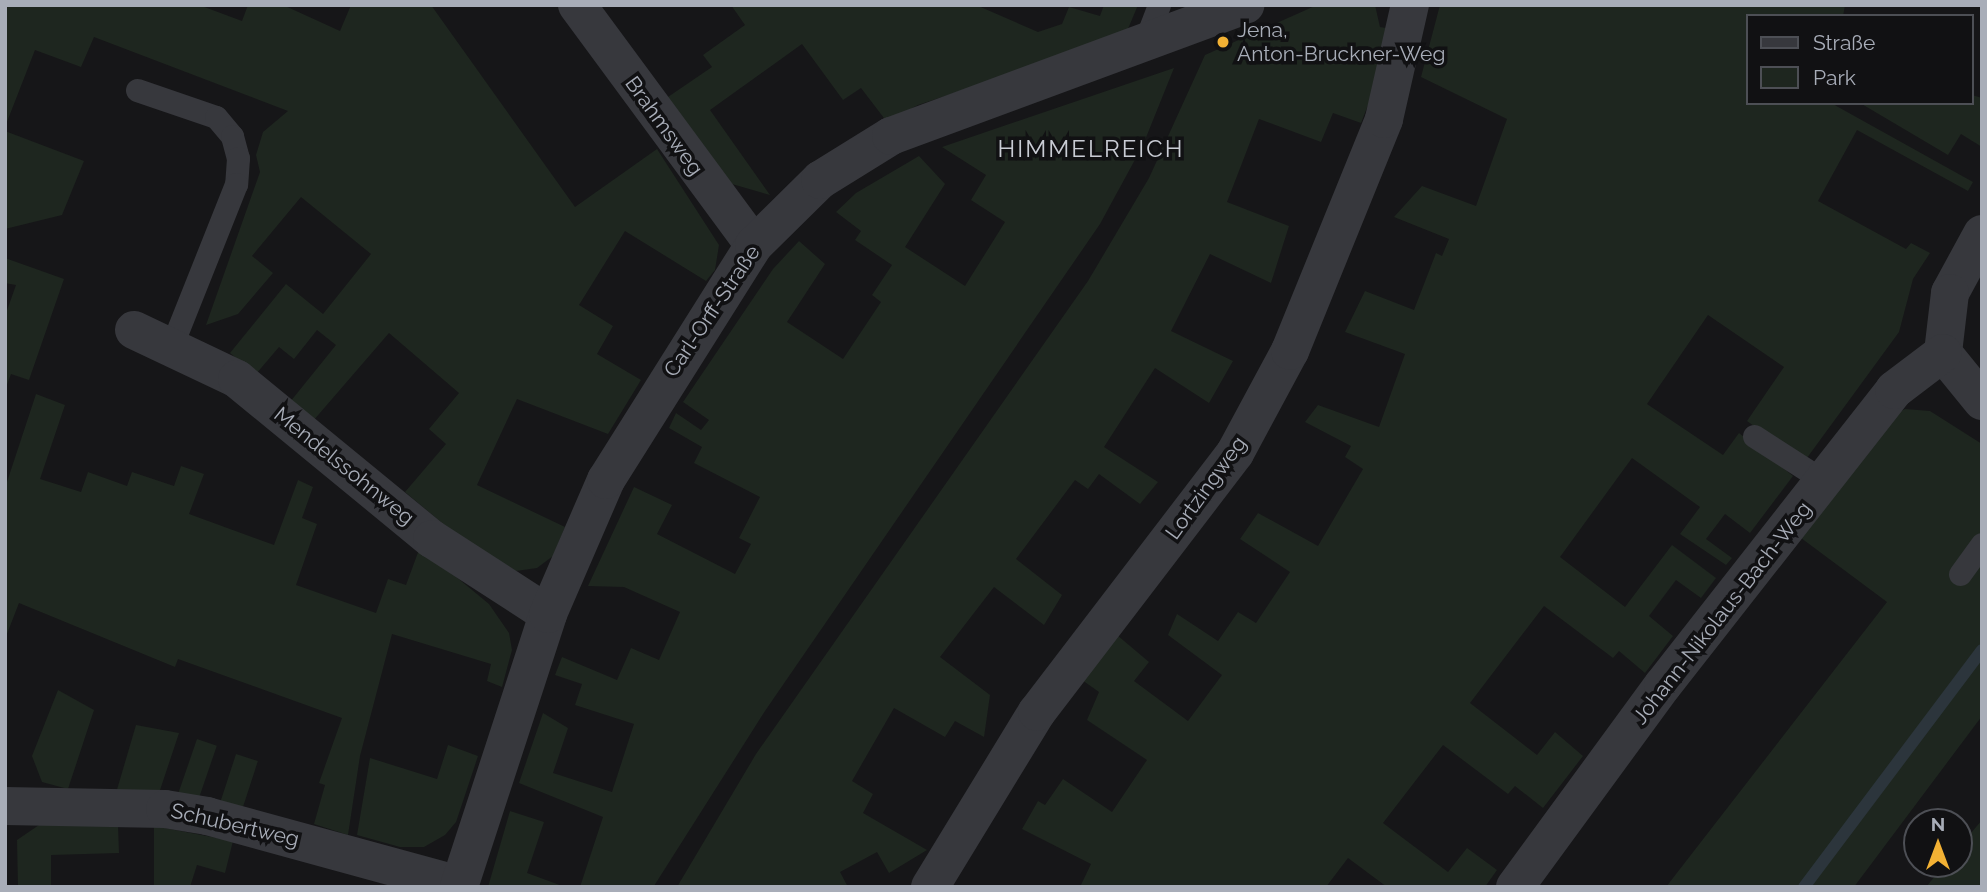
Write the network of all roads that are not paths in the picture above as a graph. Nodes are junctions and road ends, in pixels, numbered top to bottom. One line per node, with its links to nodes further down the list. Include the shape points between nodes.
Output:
1 (577, 5): 8 (street, Brahmsweg)
2 (1159, 5): 5 (lane)
3 (1246, 5): 5 (street, Carl-Orff-Straße)
4 (1410, 5): 20 (street, Lortzingweg, via 1397,75 1364,170 1290,351 1235,453 1037,712)
5 (1144, 44): 8 (street, Carl-Orff-Straße, via 891,136 820,180)
6 (137, 90): 10 (lane, via 216,117 232,136 238,158 236,184)
7 (1982, 234): 11 (street, via 1950,293)
8 (754, 245): 17 (street, Carl-Orff-Straße, via 606,480)
9 (134, 330): 10 (street, Mendelssohnweg)
10 (171, 347): 17 (street, Mendelssohnweg, via 237,379 432,539)
11 (1943, 353): 12 (street); 14 (street, Johann-Nikolaus-Bach-Weg, via 1894,390)
12 (1982, 401)
13 (1754, 436): 14 (lane)
14 (1824, 481): 21 (street, Johann-Nikolaus-Bach-Weg, via 1663,685)
15 (1982, 544): 16 (lane)
16 (1960, 574)
17 (548, 614): 19 (street, Carl-Orff-Straße)
18 (5, 806): 19 (street, Schubertweg, via 165,809 207,816)
19 (459, 886)
20 (930, 887)
21 (1515, 887)

